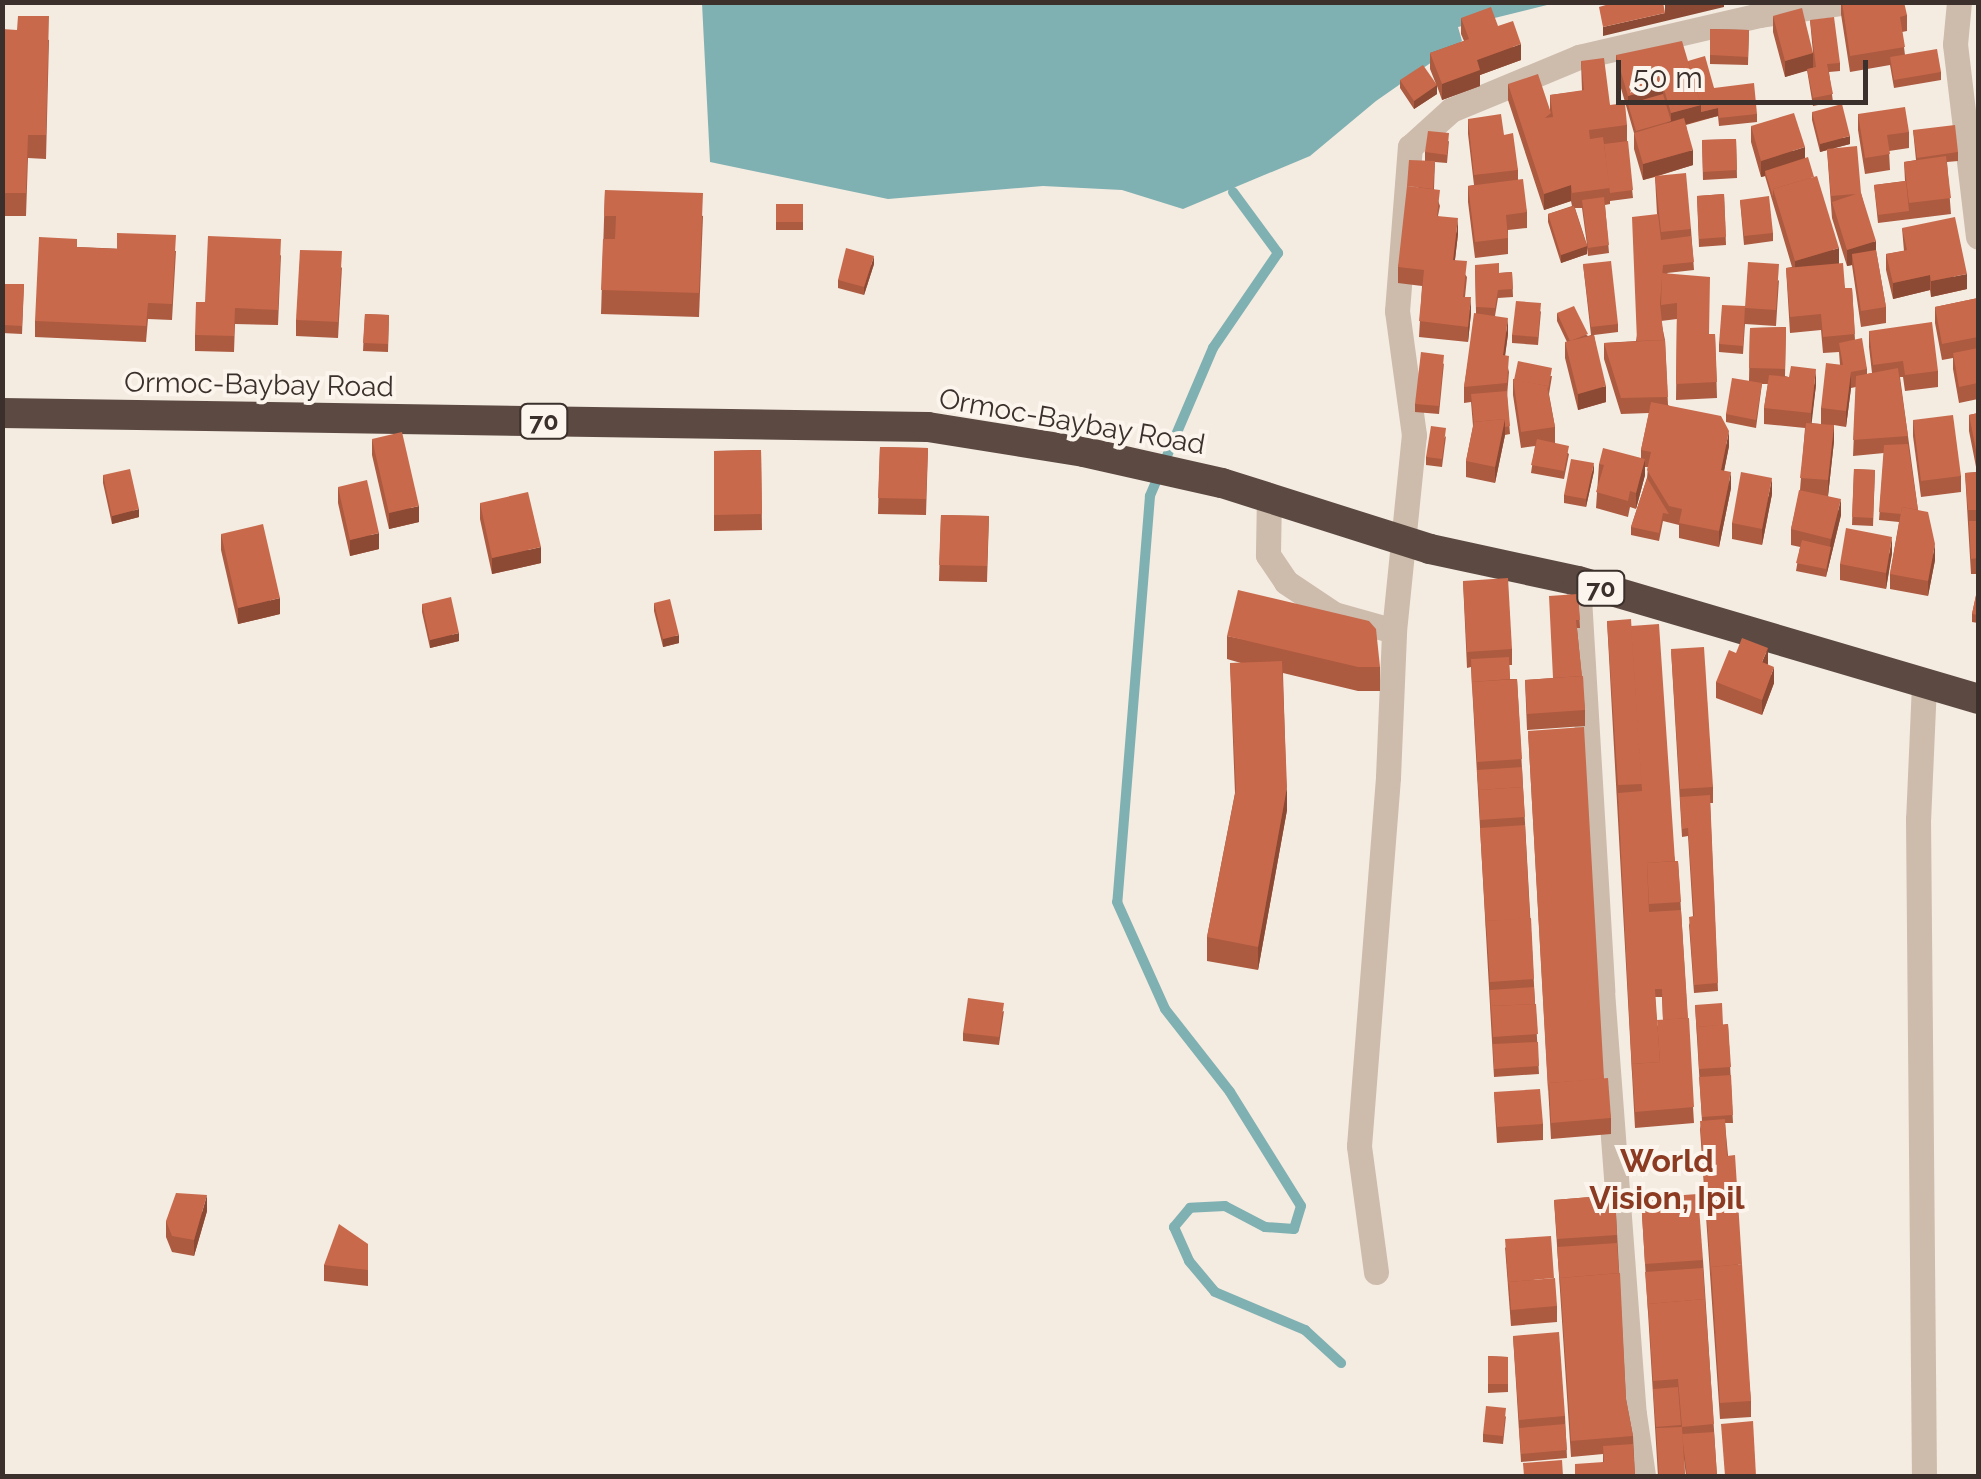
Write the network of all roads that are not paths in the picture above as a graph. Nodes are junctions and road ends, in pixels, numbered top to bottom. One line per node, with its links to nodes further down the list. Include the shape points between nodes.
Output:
1 (1848, 2): 8 (street, via 1579,57 1451,110 1410,147 1397,310 1414,435)
2 (1959, 2): 3 (street)
3 (1966, 44): 4 (street)
4 (1975, 181): 5 (street)
5 (1978, 237)
6 (2, 413): 7 (highway, Ormoc-Baybay Road / 70, via 928,427 1084,452)
7 (1269, 495): 8 (highway, Ormoc-Baybay Road / 70); 10 (street, via 1268,555 1286,582 1334,614)
8 (1404, 542): 9 (highway, Ormoc-Baybay Road / 70); 10 (street)
9 (1578, 581): 11 (highway, Ormoc-Baybay Road / 70); 14 (street, via 1603,1010)
10 (1394, 631): 13 (street, via 1360,1146)
11 (1924, 684): 12 (highway, Ormoc-Baybay Road / 70); 15 (street, via 1918,839)
12 (1978, 699)
13 (1376, 1272)
14 (1643, 1476)
15 (1924, 1476)

